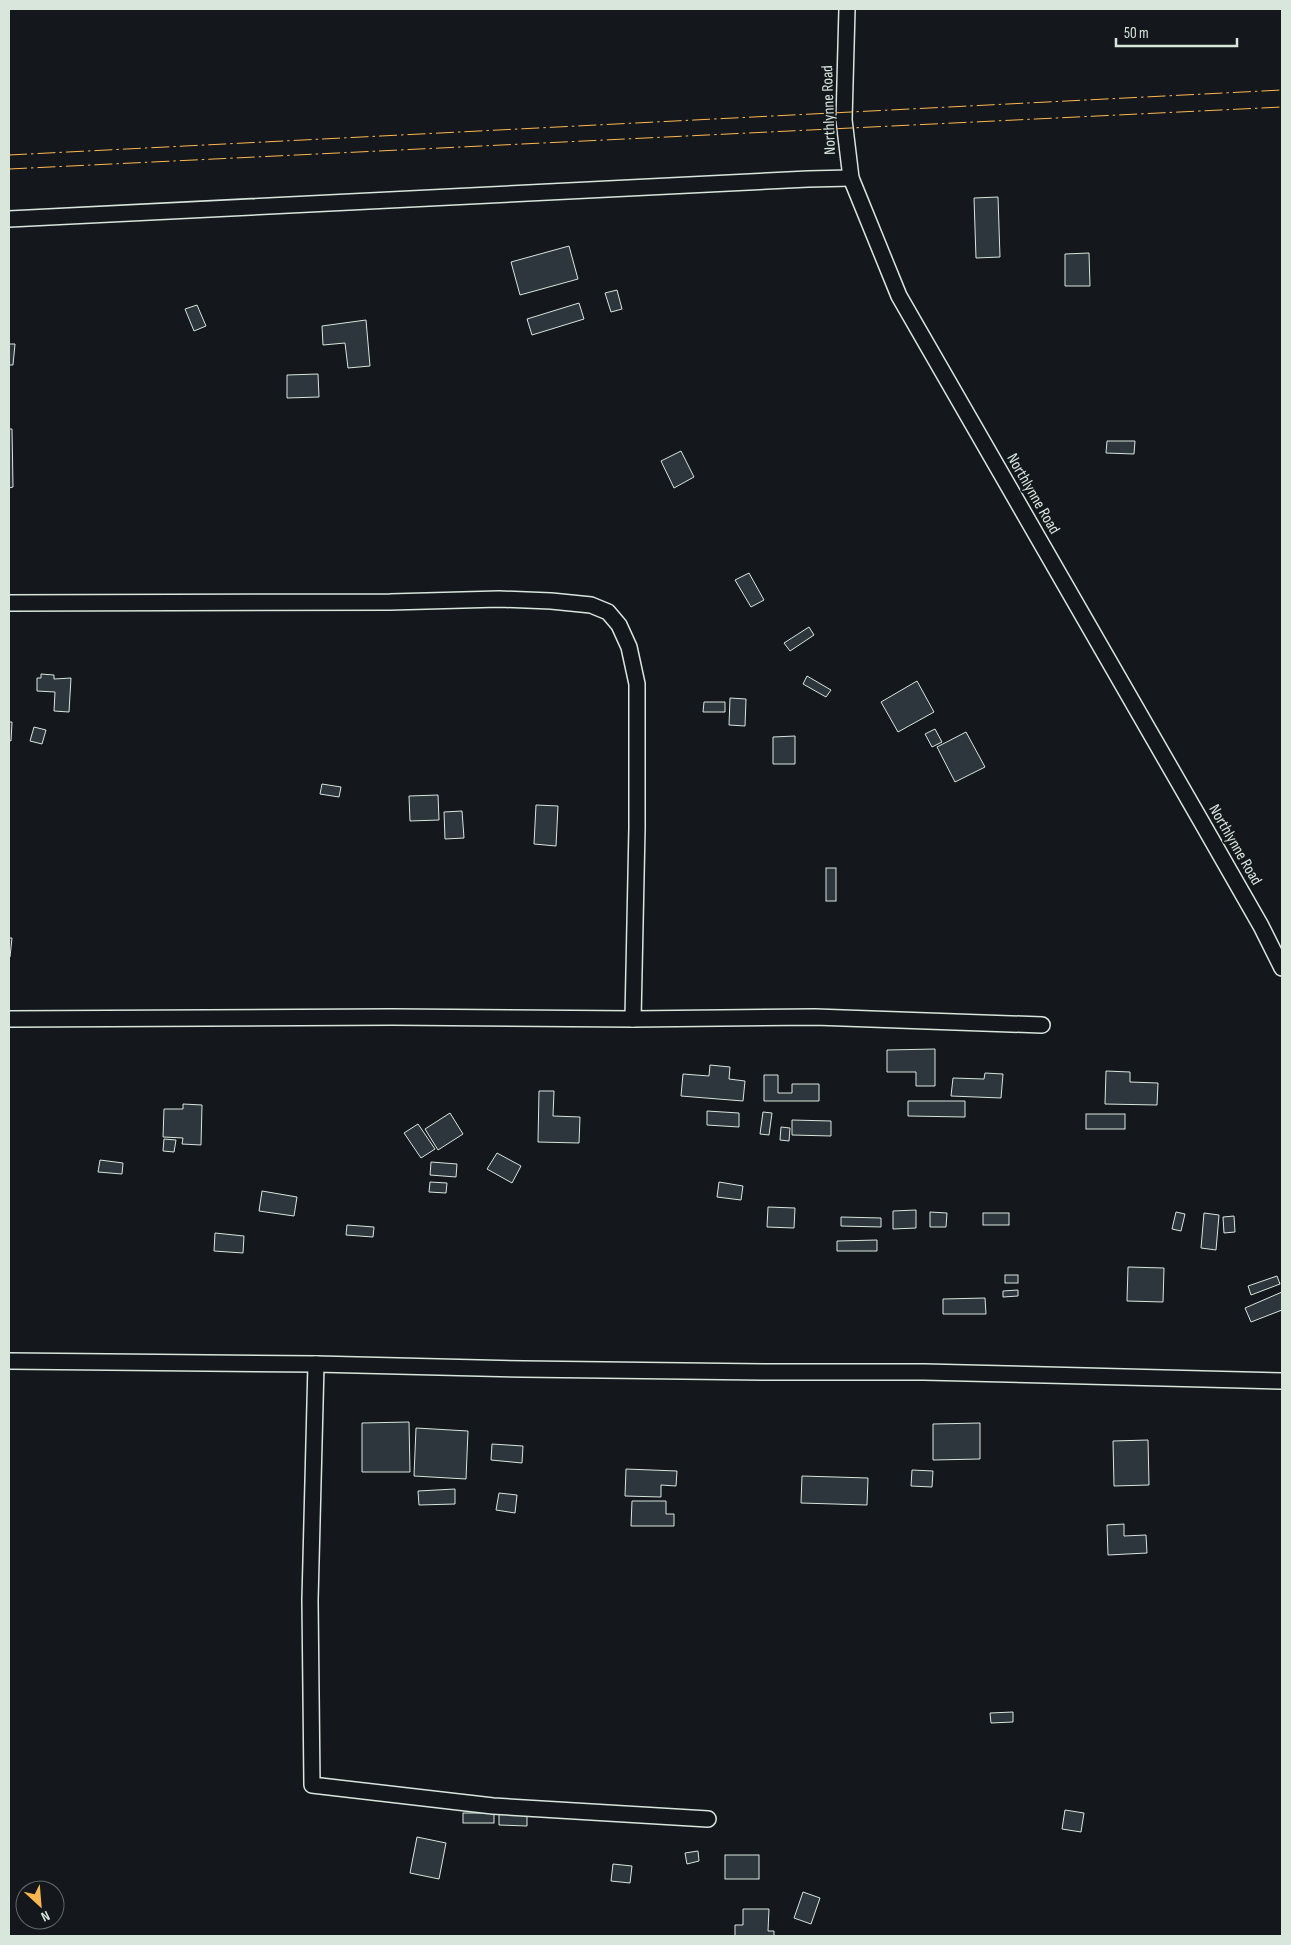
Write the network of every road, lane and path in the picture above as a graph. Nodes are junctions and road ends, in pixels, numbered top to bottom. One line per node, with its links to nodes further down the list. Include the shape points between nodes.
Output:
1 (847, 9): 2 (street, Northlynne Road, via 844,120)
2 (851, 178): 3 (street); 5 (street, Northlynne Road, via 899,296 1261,926)
3 (9, 220)
4 (9, 604): 6 (street, via 499,600 591,605 608,612 619,625 629,647 637,684)
5 (1282, 968)
6 (633, 1019): 7 (street); 8 (street, via 815,1017)
7 (9, 1020)
8 (1042, 1025)
9 (9, 1361): 10 (street)
10 (316, 1364): 11 (street, via 924,1372); 12 (street, via 310,1600 312,1785 493,1806)
11 (1282, 1382)
12 (708, 1819)

